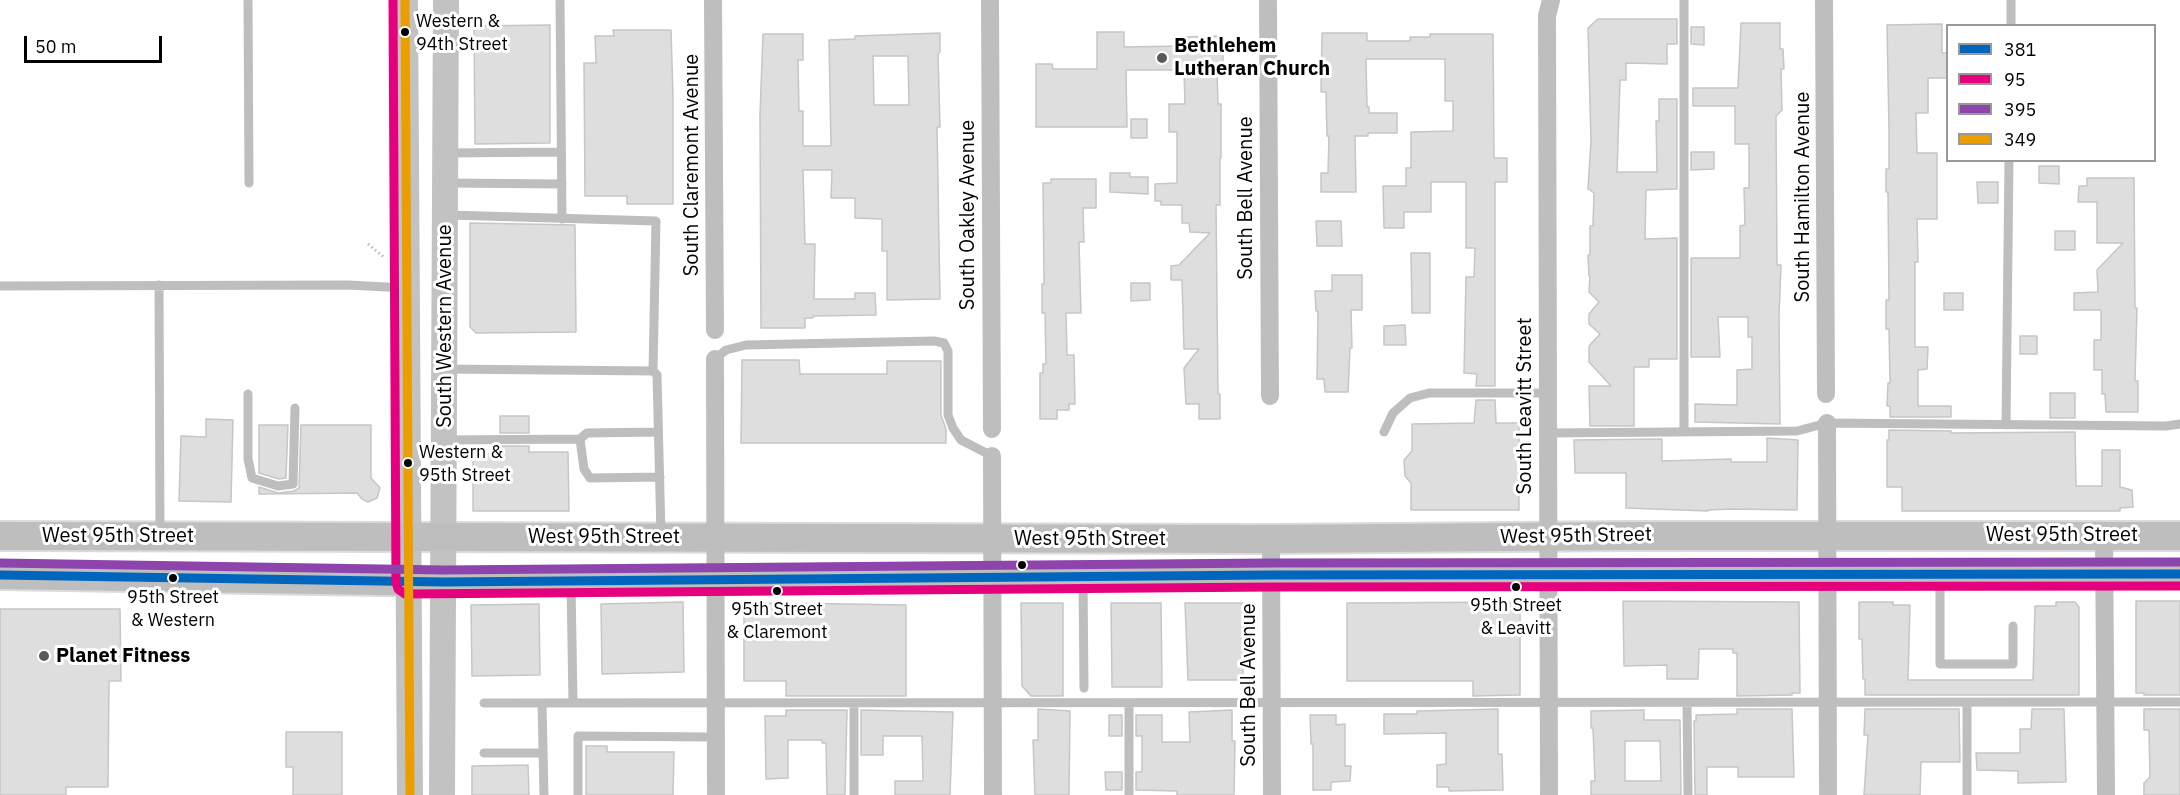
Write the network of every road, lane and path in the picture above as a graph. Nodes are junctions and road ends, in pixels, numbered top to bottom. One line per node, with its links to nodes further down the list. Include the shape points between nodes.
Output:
1 (248, 0): 17 (lane)
2 (405, 0): 26 (main road, South Western Avenue)
3 (446, 0): 15 (main road, South Western Avenue)
4 (560, 0): 14 (lane)
5 (713, 0): 27 (street, South Claremont Avenue)
6 (990, 0): 39 (street, South Oakley Avenue)
7 (1268, 0): 34 (street, South Bell Avenue)
8 (1533, 0): 12 (street, South Leavitt Street)
9 (1684, 0): 42 (lane)
10 (1824, 0): 33 (street, South Hamilton Avenue)
11 (2011, 0): 13 (lane)
12 (1549, 8): 31 (street, South Leavitt Street)
13 (2011, 24)
14 (561, 152): 15 (lane); 19 (lane)
15 (445, 153): 18 (main road, South Western Avenue)
16 (2009, 162): 38 (lane)
17 (249, 183)
18 (445, 183): 19 (lane); 20 (main road, South Western Avenue)
19 (562, 184): 21 (lane)
20 (445, 215): 21 (lane); 29 (main road, South Western Avenue)
21 (562, 219): 30 (lane, via 656,221)
22 (368, 244): 23 (path)
23 (388, 264)
24 (159, 285): 25 (lane); 26 (lane); 51 (lane)
25 (0, 286)
26 (408, 288): 52 (main road, South Western Avenue)
27 (715, 330)
28 (715, 359): 46 (lane, via 726,350 746,345 944,343 948,351 948,416 953,428 961,440); 57 (street)
29 (445, 369): 30 (lane); 45 (main road, South Western Avenue)
30 (653, 371): 40 (lane, via 657,375)
31 (1547, 393): 41 (lane, via 1429,393 1410,398 1393,413); 43 (street, South Leavitt Street)
32 (248, 394): 35 (lane, via 248,459 252,478 278,486 292,484)
33 (1826, 394)
34 (1270, 396)
35 (296, 408)
36 (1827, 423): 38 (lane); 42 (lane, via 1797,431); 48 (street)
37 (2180, 424): 38 (lane)
38 (2006, 425)
39 (992, 429)
40 (658, 432): 44 (lane, via 587,433); 47 (lane)
41 (1384, 432)
42 (1684, 432): 43 (lane)
43 (1547, 433): 54 (street, South Leavitt Street)
44 (580, 439): 45 (lane); 47 (lane, via 584,469 590,478)
45 (444, 440): 53 (main road, South Western Avenue)
46 (992, 456): 58 (street)
47 (660, 477): 56 (lane)
48 (1827, 535): 49 (main road, West 95th Street); 54 (main road, West 95th Street); 61 (street)
49 (2104, 535): 55 (main road, West 95th Street); 63 (street)
50 (0, 536): 51 (main road, West 95th Street)
51 (160, 536): 52 (main road, West 95th Street)
52 (408, 536): 53 (main road, West 95th Street); 71 (main road, South Western Avenue)
53 (444, 536): 56 (main road, West 95th Street); 72 (main road, South Western Avenue)
54 (1547, 536): 59 (main road, West 95th Street); 65 (street, South Leavitt Street)
55 (2180, 536)
56 (661, 537): 57 (main road, West 95th Street)
57 (715, 537): 58 (main road, West 95th Street); 69 (street)
58 (992, 538): 59 (main road, West 95th Street); 67 (street)
59 (1271, 539): 66 (street, South Bell Avenue)
60 (0, 574): 71 (main road, West 95th Street)
61 (1827, 574): 62 (main road, West 95th Street); 65 (main road, West 95th Street); 85 (street)
62 (1940, 574): 63 (main road, West 95th Street); 73 (lane, via 1940,664 2013,663)
63 (2105, 574): 64 (main road, West 95th Street); 77 (street)
64 (2180, 574)
65 (1548, 575): 66 (main road, West 95th Street); 76 (street, South Leavitt Street)
66 (1271, 576): 68 (main road, West 95th Street); 75 (street, South Bell Avenue)
67 (992, 577): 68 (main road, West 95th Street); 69 (main road, West 95th Street); 82 (street)
68 (1083, 577): 74 (lane)
69 (715, 578): 70 (main road, West 95th Street); 87 (street)
70 (571, 580): 72 (main road, West 95th Street); 81 (lane)
71 (408, 582): 72 (main road, West 95th Street); 92 (main road, South Western Avenue)
72 (444, 582): 93 (main road, South Western Avenue)
73 (2013, 626)
74 (1084, 688)
75 (1271, 702): 76 (lane); 83 (lane); 100 (street, South Bell Avenue)
76 (1549, 702): 84 (lane); 101 (street, South Leavitt Street)
77 (2105, 702): 78 (lane); 86 (lane); 105 (street)
78 (2180, 702)
79 (484, 703): 80 (lane)
80 (542, 703): 81 (lane); 91 (lane)
81 (573, 703): 87 (lane)
82 (993, 703): 83 (lane); 88 (lane); 98 (street)
83 (1129, 703): 99 (lane)
84 (1687, 703): 85 (lane); 102 (lane)
85 (1828, 703): 86 (lane); 103 (street)
86 (1966, 703): 104 (lane)
87 (715, 704): 88 (lane); 89 (street)
88 (854, 704): 97 (lane)
89 (715, 737): 95 (lane, via 578,736); 96 (street)
90 (484, 753): 91 (lane)
91 (543, 753): 94 (lane)
92 (410, 795)
93 (442, 795)
94 (544, 795)
95 (578, 795)
96 (716, 795)
97 (854, 795)
98 (993, 795)
99 (1129, 795)
100 (1272, 795)
101 (1549, 795)
102 (1688, 795)
103 (1828, 795)
104 (1968, 795)
105 (2106, 795)

